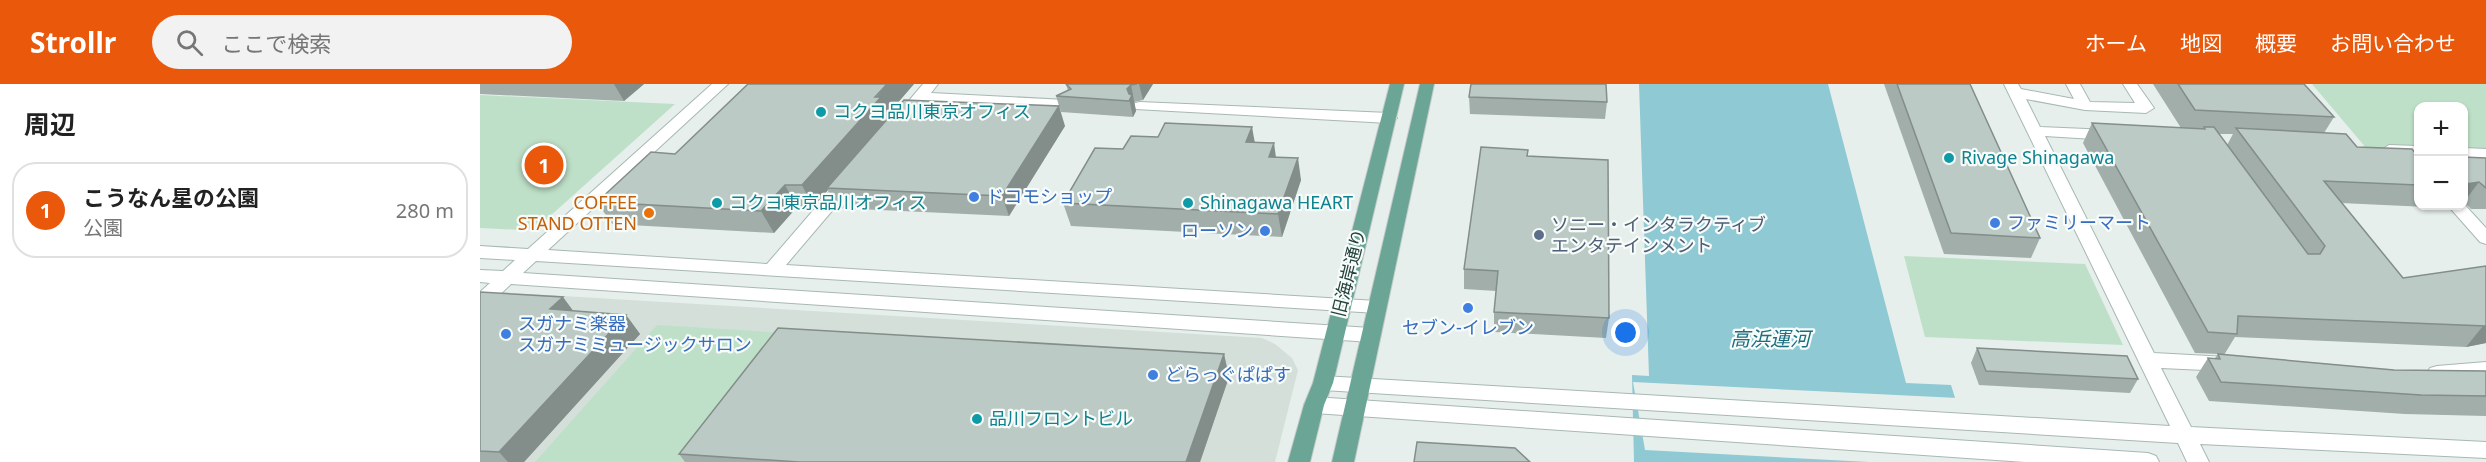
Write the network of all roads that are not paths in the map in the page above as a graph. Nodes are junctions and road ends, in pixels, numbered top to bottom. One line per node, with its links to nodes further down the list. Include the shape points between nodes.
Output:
1 (721, 84): 23 (street)
2 (1397, 84): 11 (main road, 旧海岸通り)
3 (1427, 84): 29 (main road, 旧海岸通り)
4 (2073, 84): 10 (street)
5 (2130, 84): 10 (street, via 2146,108)
6 (2013, 88): 10 (street); 12 (street)
7 (926, 90): 8 (street); 13 (street)
8 (1067, 104)
9 (1140, 106): 11 (street)
10 (2085, 106)
11 (1389, 118): 28 (main road, 旧海岸通り)
12 (2034, 130): 14 (street); 32 (street)
13 (889, 133)
14 (2128, 136)
15 (2377, 149): 16 (street)
16 (2413, 151)
17 (2468, 153): 18 (street)
18 (2486, 154)
19 (858, 170): 24 (street)
20 (2460, 210): 21 (street)
21 (2486, 238)
22 (480, 252): 23 (street)
23 (534, 255): 24 (street); 26 (street)
24 (772, 270): 28 (street)
25 (480, 276): 26 (street)
26 (508, 277): 27 (street); 30 (street)
27 (480, 302)
28 (1341, 305): 29 (street); 30 (main road, 旧海岸通り)
29 (1377, 307): 31 (main road, 旧海岸通り)
30 (1334, 332): 31 (street); 36 (main road, 旧海岸通り)
31 (1371, 335): 37 (main road, 旧海岸通り)
32 (2148, 360): 33 (street); 40 (street)
33 (2243, 365)
34 (2486, 369): 35 (street)
35 (2420, 372)
36 (1323, 383): 37 (street); 38 (main road, 旧海岸通り)
37 (1360, 384): 39 (main road, 旧海岸通り); 40 (street)
38 (1314, 405): 39 (street); 42 (main road, 旧海岸通り)
39 (1355, 408): 43 (main road, 旧海岸通り); 44 (street)
40 (2185, 435): 41 (street); 45 (street)
41 (2486, 450)
42 (1299, 462)
43 (1343, 462)
44 (2148, 462)
45 (2198, 462)

